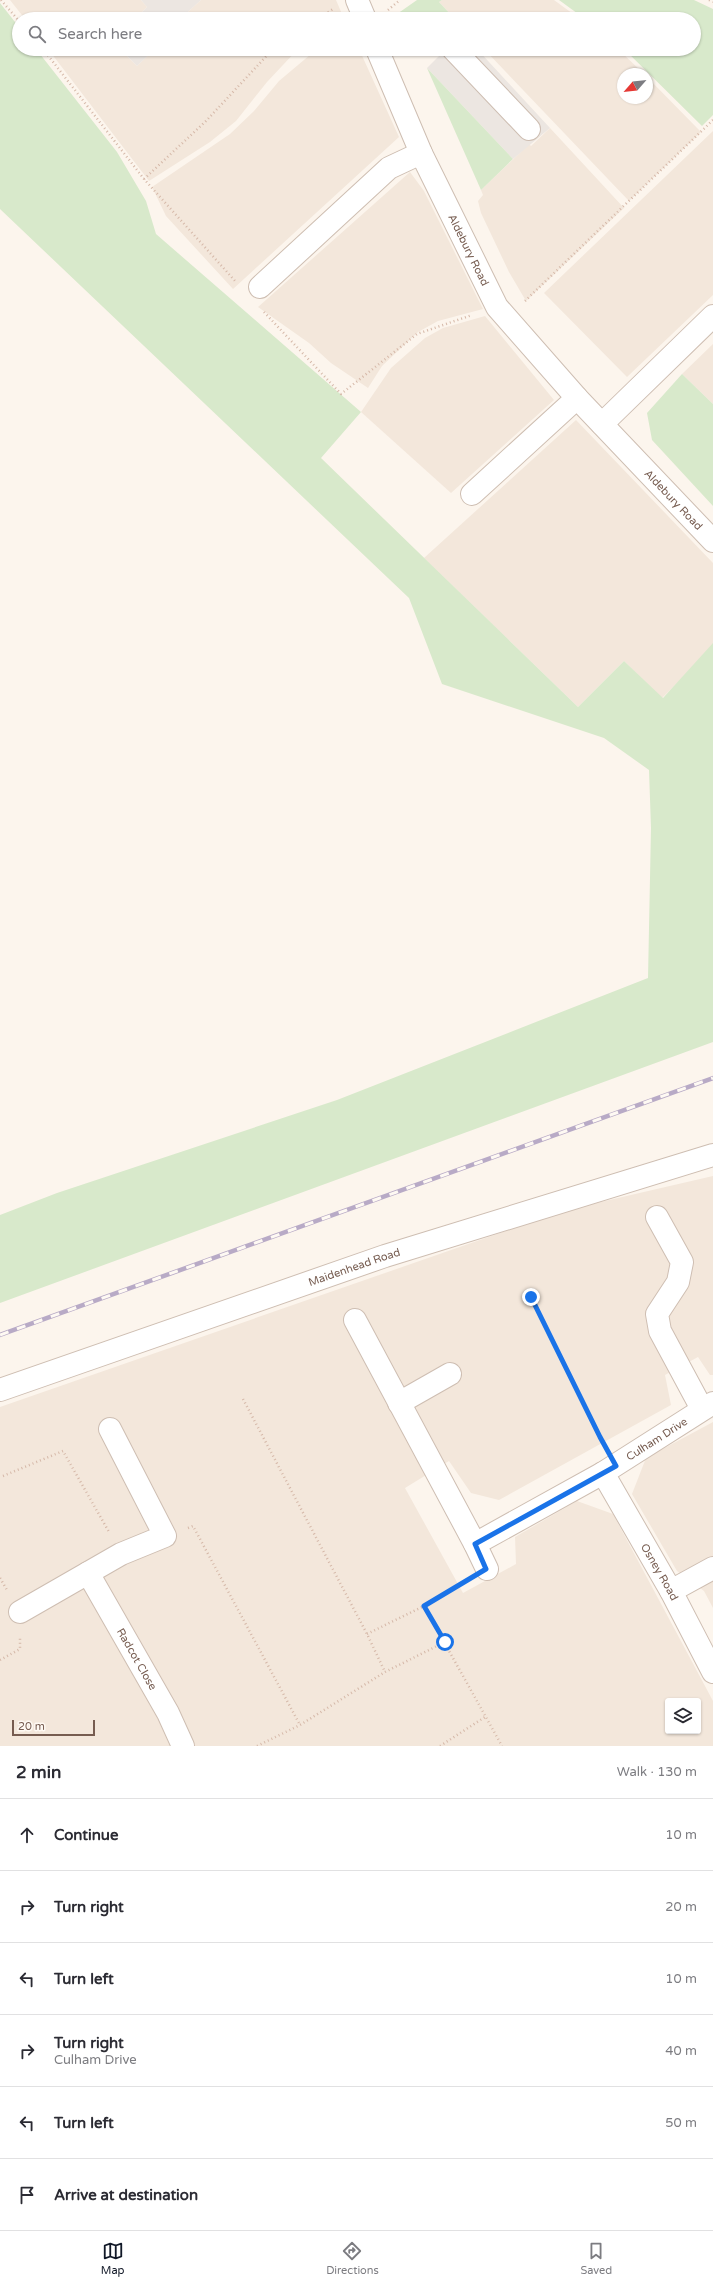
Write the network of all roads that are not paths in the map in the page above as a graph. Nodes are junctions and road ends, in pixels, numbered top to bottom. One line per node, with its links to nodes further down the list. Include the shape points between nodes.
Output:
1 (357, 0): 2 (street)
2 (362, 12)
3 (383, 56): 6 (street, Aldebury Road)
4 (460, 56): 5 (street)
5 (529, 129)
6 (421, 153): 7 (street, via 389,168); 9 (street, Aldebury Road, via 502,313)
7 (249, 286)
8 (713, 316): 10 (street)
9 (577, 398): 10 (street, Aldebury Road); 11 (street)
10 (602, 424): 12 (street, Aldebury Road)
11 (472, 494)
12 (713, 541)
13 (713, 1156): 17 (street, Maidenhead Road, via 385,1256)
14 (656, 1217): 19 (street, via 682,1262 678,1282 657,1314 660,1331)
15 (355, 1320): 18 (street)
16 (450, 1374): 18 (street)
17 (0, 1390)
18 (399, 1403): 22 (street)
19 (708, 1406): 21 (street, Culham Drive)
20 (110, 1429): 25 (street, via 165,1536 122,1554)
21 (610, 1470): 22 (street, Culham Drive); 26 (street, Osney Road)
22 (475, 1544): 24 (street)
23 (713, 1568): 26 (street)
24 (486, 1569)
25 (88, 1573): 27 (street); 29 (street, Radcot Close, via 168,1713)
26 (671, 1591): 28 (street, Osney Road)
27 (20, 1612)
28 (713, 1672)
29 (183, 1746)

